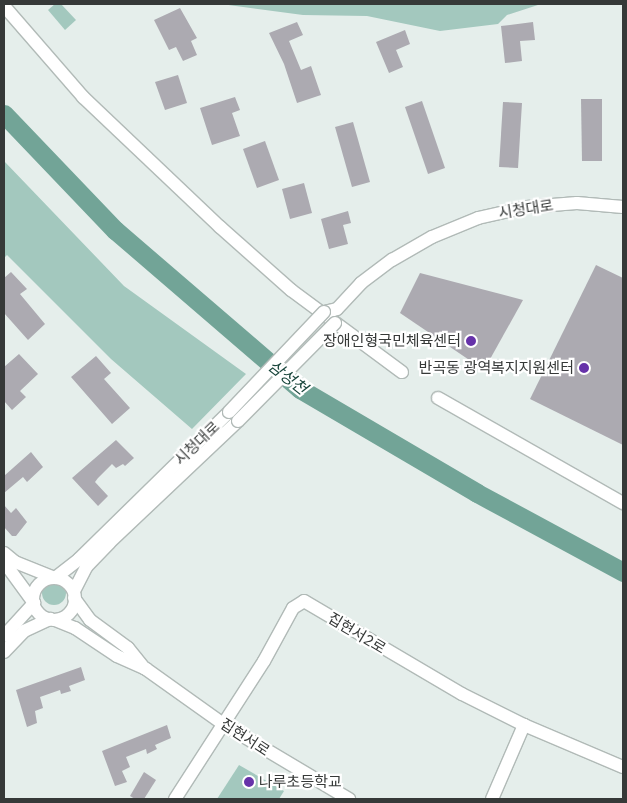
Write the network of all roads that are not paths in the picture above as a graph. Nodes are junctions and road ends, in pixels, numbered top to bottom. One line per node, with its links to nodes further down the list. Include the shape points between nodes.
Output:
1 (4, 6): 4 (street, via 83,97 220,227 291,290)
2 (623, 207): 3 (street, 시청대로, via 577,203 526,207 478,218 432,237 392,260)
3 (337, 308): 6 (street, 시청대로, bridge, via 324,312); 6 (street, 시청대로, bridge, via 335,323)
4 (402, 372)
5 (438, 398): 7 (street)
6 (234, 416): 10 (street, 시청대로); 11 (street, 시청대로, via 86,567)
7 (623, 503)
8 (4, 553): 10 (street, via 15,562)
9 (4, 562): 12 (street)
10 (55, 578): 11 (street, via 67,582); 12 (street, via 37,586)
11 (74, 594): 13 (street, via 67,614); 16 (street, 집현서로, via 90,620 128,648)
12 (34, 603): 13 (street, via 37,612); 14 (street)
13 (52, 620): 15 (street, via 24,631); 16 (street, 집현서로, via 75,628 117,656)
14 (4, 636)
15 (4, 652)
16 (146, 670): 17 (street, 집현서로)
17 (223, 724): 18 (street, 집현서2로, via 264,661 293,608 304,601 420,672); 20 (street, 집현서2로); 21 (street, 집현서로)
18 (524, 725): 19 (street, 집현서2로); 22 (street)
19 (623, 766)
20 (175, 799)
21 (349, 799)
22 (492, 799)

